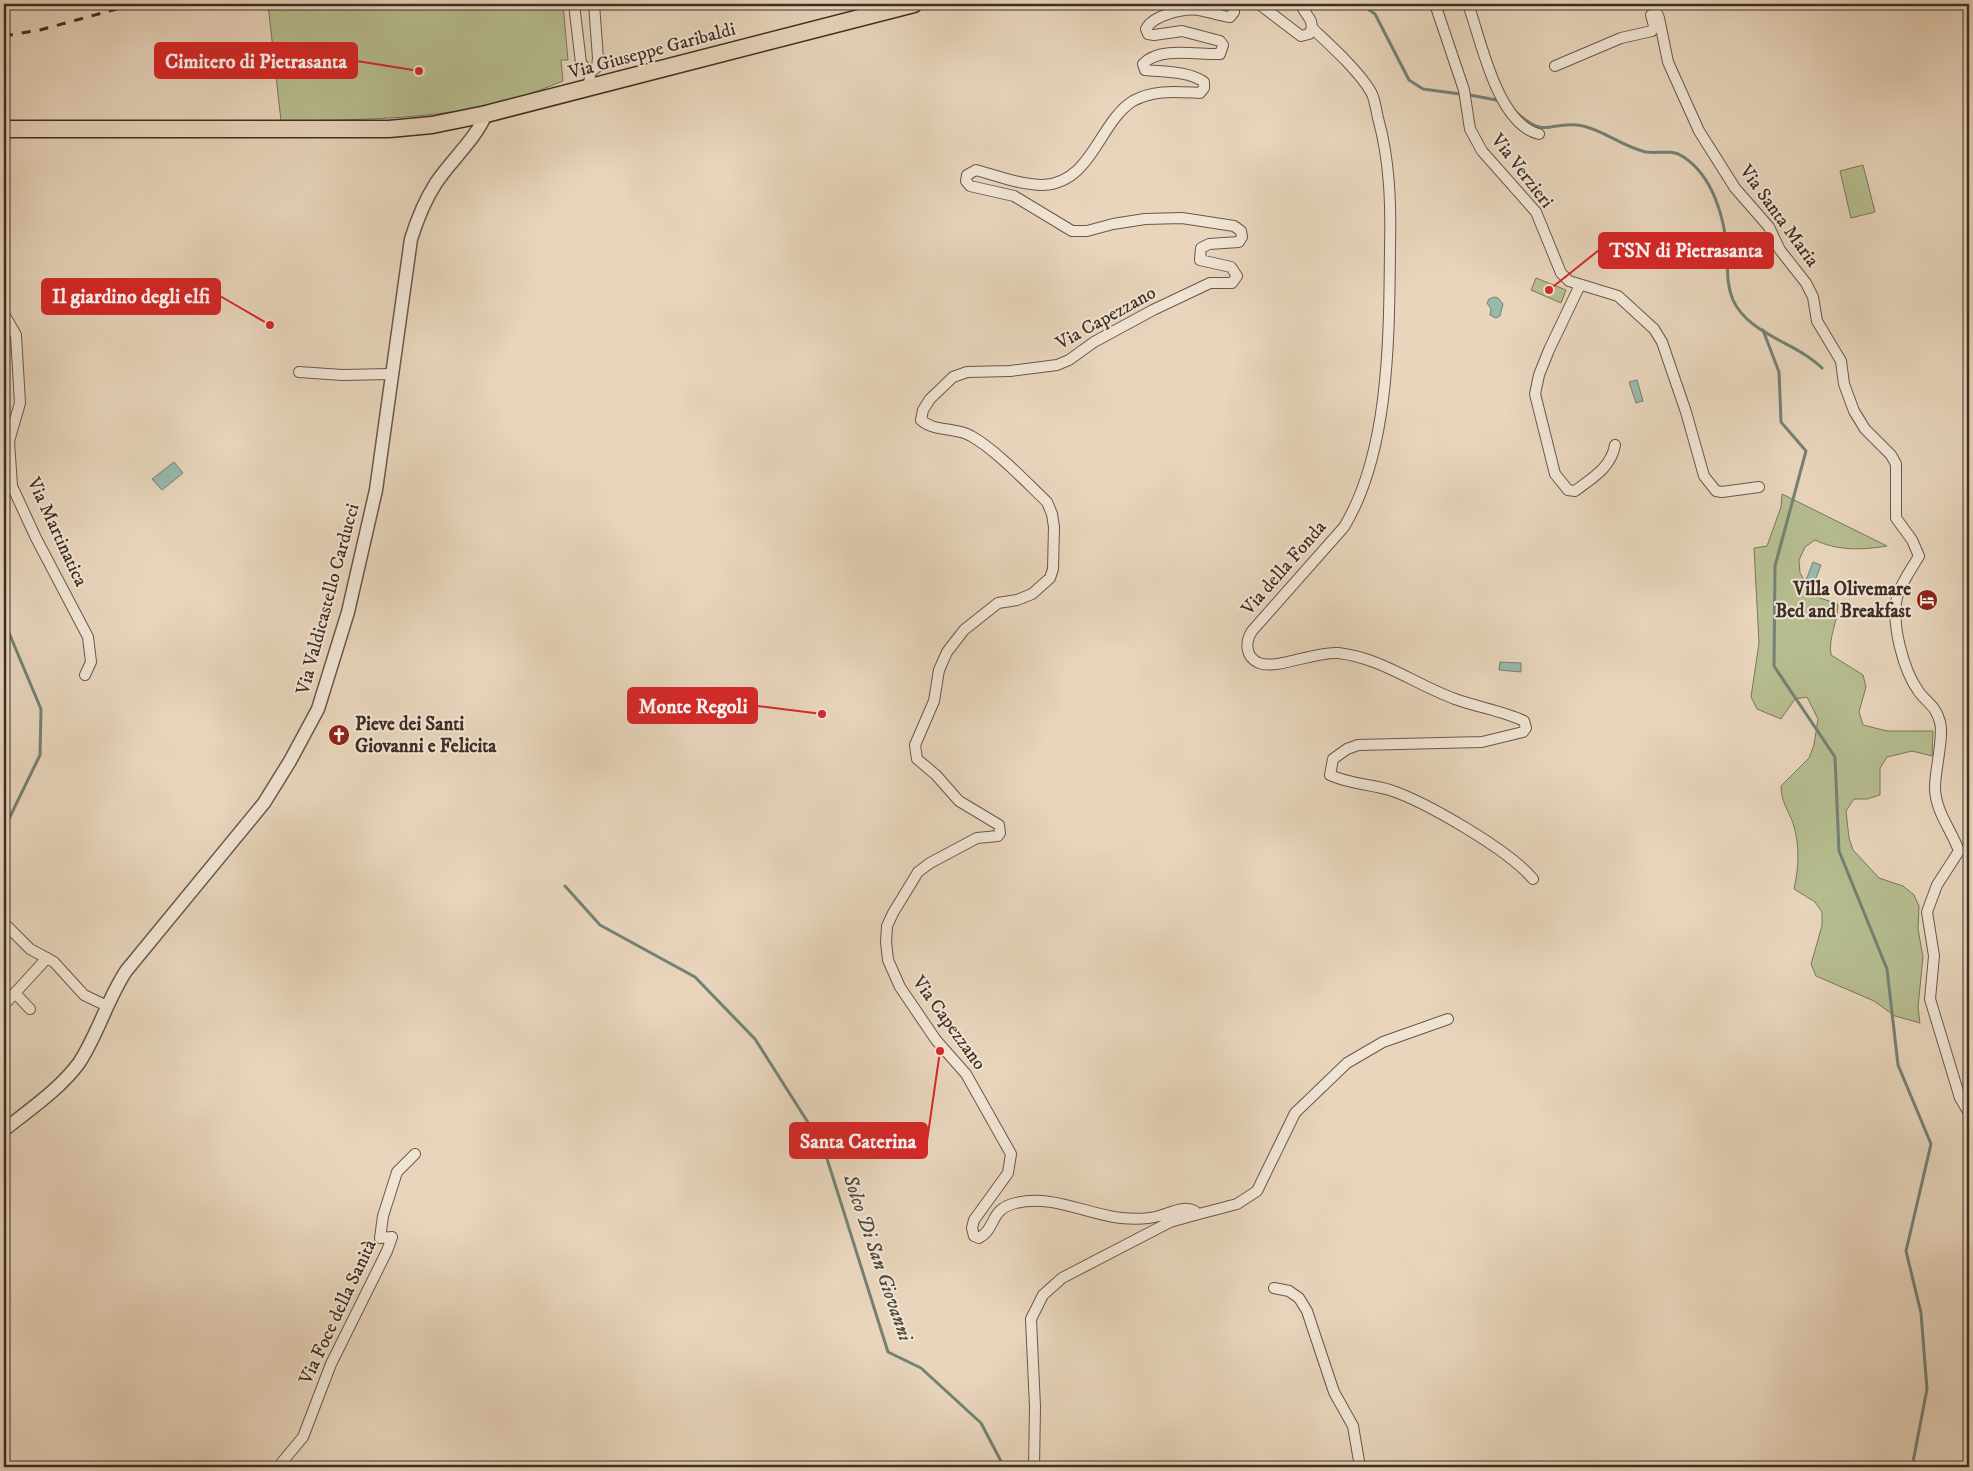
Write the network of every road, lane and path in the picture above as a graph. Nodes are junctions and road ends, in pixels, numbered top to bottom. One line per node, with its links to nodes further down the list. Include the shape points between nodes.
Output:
1 (574, 4): 12 (street, via 581,63)
2 (594, 4): 12 (street, via 598,58)
3 (914, 4): 12 (main road, Via Giuseppe Garibaldi)
4 (1231, 4): 34 (street, Via Capezzano, via 1234,12 1230,17 1186,10 1157,18 1149,22 1146,29 1154,36 1182,31 1220,41 1223,45 1220,54 1186,51 1153,57 1144,64 1145,70 1180,73 1199,79 1204,82 1200,93 1171,91 1134,101 1125,107 1077,170 1056,182 1044,185 1020,182 976,170 967,175 966,181 970,186 1014,196 1072,231 1087,232 1145,219 1182,218 1234,226 1241,231 1242,237 1233,244 1209,244 1199,253 1200,260 1231,267 1236,276 1232,283 1210,283 1161,306 1057,365 967,372 953,377 923,410 921,420 927,426 972,436 1047,502 1054,527 1052,569 1050,578 1042,587 1017,600 998,602 964,630 940,667 934,700 915,745 917,759 959,801 1001,829 998,836 977,838 918,872 887,926 886,942 888,960 900,987 936,1040 966,1074 1011,1154 1008,1173 974,1220 974,1236 984,1235 996,1214 1018,1202 1053,1202 1122,1218 1158,1217 1190,1209)
5 (1259, 4): 10 (street, via 1301,36 1309,34)
6 (1300, 4): 10 (street)
7 (1435, 4): 16 (street, Via Verzieri, via 1464,90 1470,129 1482,151 1536,212 1561,273)
8 (1468, 4): 15 (street, via 1508,111 1529,131)
9 (1653, 4): 11 (street, via 1652,31 1621,38); 31 (street, Via Santa Maria, via 1668,62 1700,131 1735,188 1769,226 1780,250 1806,283 1813,297 1817,321 1841,361 1844,384 1854,411 1865,429 1892,455 1896,464 1896,518 1919,556 1897,596 1896,628 1906,669 1920,693 1931,702 1941,723 1936,796 1942,819 1959,851 1937,885 1927,912 1934,956 1930,999 1960,1098)
10 (1312, 28): 23 (street, Via della Fonda, via 1371,93 1386,146 1391,206 1389,350 1375,441 1355,509 1344,527 1252,631 1247,649 1254,660 1266,664 1323,652 1360,658 1393,668 1454,699 1524,721 1526,728 1523,732 1482,742 1358,745 1333,759 1330,775 1390,790 1435,811 1492,846 1526,870)
11 (1555, 66)
12 (590, 81): 13 (main road, Via Giuseppe Garibaldi)
13 (486, 114): 14 (main road, Via Giuseppe Garibaldi, via 432,125 390,129); 19 (street, Via Valdicastello Carducci, via 478,130 437,182 417,220 406,262)
14 (4, 129)
15 (1539, 134)
16 (1580, 285): 20 (street, via 1539,375 1535,394 1537,407 1555,474 1568,490 1575,491 1603,469 1614,454); 21 (street, Via Verzieri, via 1618,296 1654,329 1662,342 1686,412 1704,476 1716,491)
17 (4, 314): 22 (street, Via Martinatica, via 16,335 20,403 9,441 12,486 88,637 91,662)
18 (299, 372): 19 (street)
19 (391, 374): 28 (street, Via Valdicastello Carducci, via 376,490 364,547 318,709 264,803 156,932 126,971)
20 (1615, 445)
21 (1759, 487)
22 (85, 674)
23 (1533, 879)
24 (4, 923): 25 (street, via 30,949)
25 (46, 958): 26 (street); 28 (street, via 54,962 84,995)
26 (15, 993): 27 (street); 29 (street)
27 (4, 1005)
28 (107, 1006): 32 (street, Via Valdicastello Carducci, via 78,1064)
29 (30, 1009)
30 (1448, 1019): 34 (street, via 1383,1042 1347,1063 1295,1113 1257,1191 1237,1204)
31 (1969, 1113)
32 (4, 1130)
33 (415, 1154): 36 (street, Via Foce della Sanità, via 397,1172 383,1216 380,1238 392,1237 387,1251 331,1364 303,1437)
34 (1196, 1215): 37 (street, via 1170,1222 1062,1278 1043,1295 1031,1319)
35 (1274, 1288): 38 (street, via 1289,1291 1307,1310 1334,1392 1353,1426)
36 (278, 1467)
37 (1034, 1467)
38 (1360, 1467)

